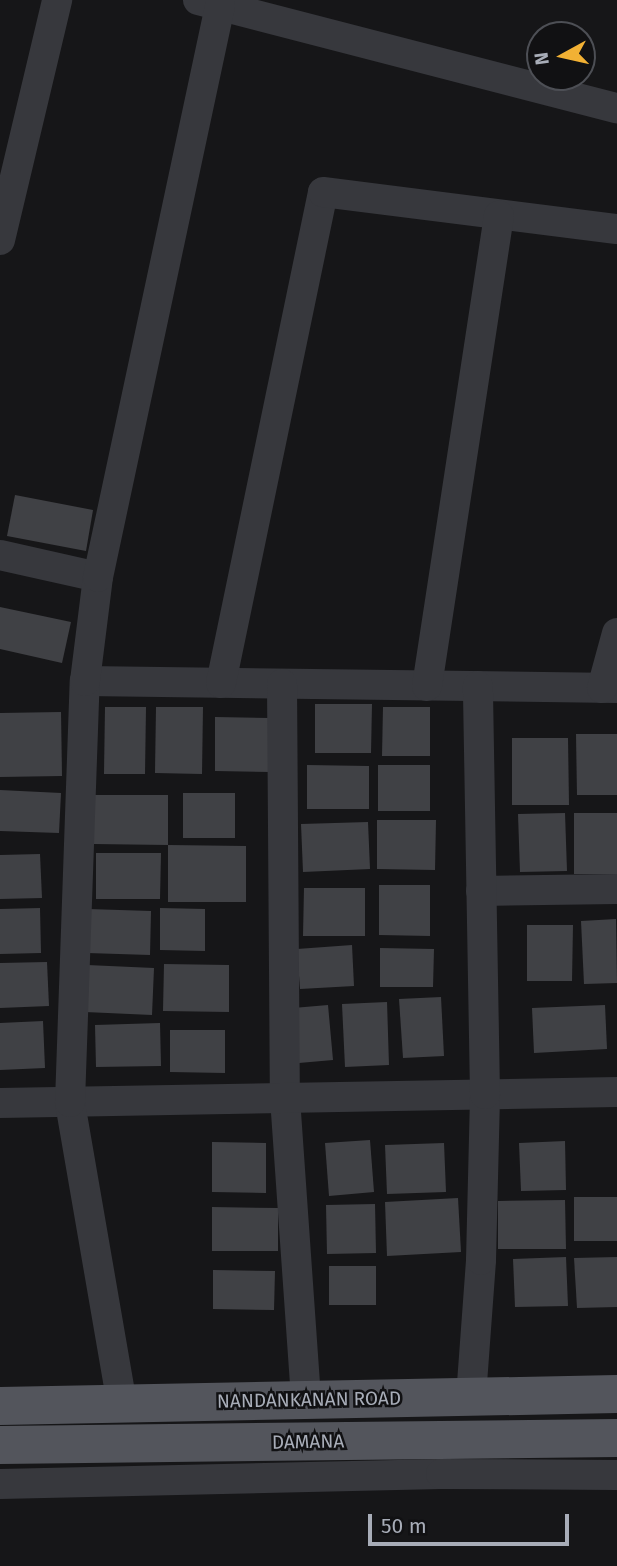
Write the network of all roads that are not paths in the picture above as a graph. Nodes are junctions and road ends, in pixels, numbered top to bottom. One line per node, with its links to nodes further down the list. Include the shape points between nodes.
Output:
1 (57, 0): 6 (street)
2 (209, 3): 3 (street); 8 (street)
3 (617, 108)
4 (499, 215): 5 (street); 11 (street, via 323,192); 13 (street)
5 (617, 229)
6 (0, 240)
7 (0, 555): 8 (street)
8 (98, 577): 10 (street)
9 (617, 633): 15 (street)
10 (85, 681): 11 (street); 21 (street)
11 (221, 683): 12 (street)
12 (282, 684): 13 (street); 20 (street)
13 (427, 686): 14 (street)
14 (478, 686): 15 (street); 17 (street)
15 (609, 688)
16 (617, 889): 17 (street)
17 (481, 891): 19 (street)
18 (617, 1092): 19 (street)
19 (485, 1094): 20 (street); 24 (street, via 481,1260)
20 (285, 1098): 21 (street); 25 (street)
21 (70, 1102): 22 (street); 26 (street)
22 (0, 1103)
23 (617, 1394): 24 (main road, NANDANKANAN ROAD)
24 (471, 1397): 25 (main road, NANDANKANAN ROAD)
25 (306, 1400): 26 (main road, NANDANKANAN ROAD)
26 (122, 1404): 27 (main road, NANDANKANAN ROAD)
27 (0, 1406)
28 (617, 1438): 29 (main road, DAMANA)
29 (0, 1446)
30 (617, 1475): 31 (street, via 441,1474)
31 (0, 1484)

